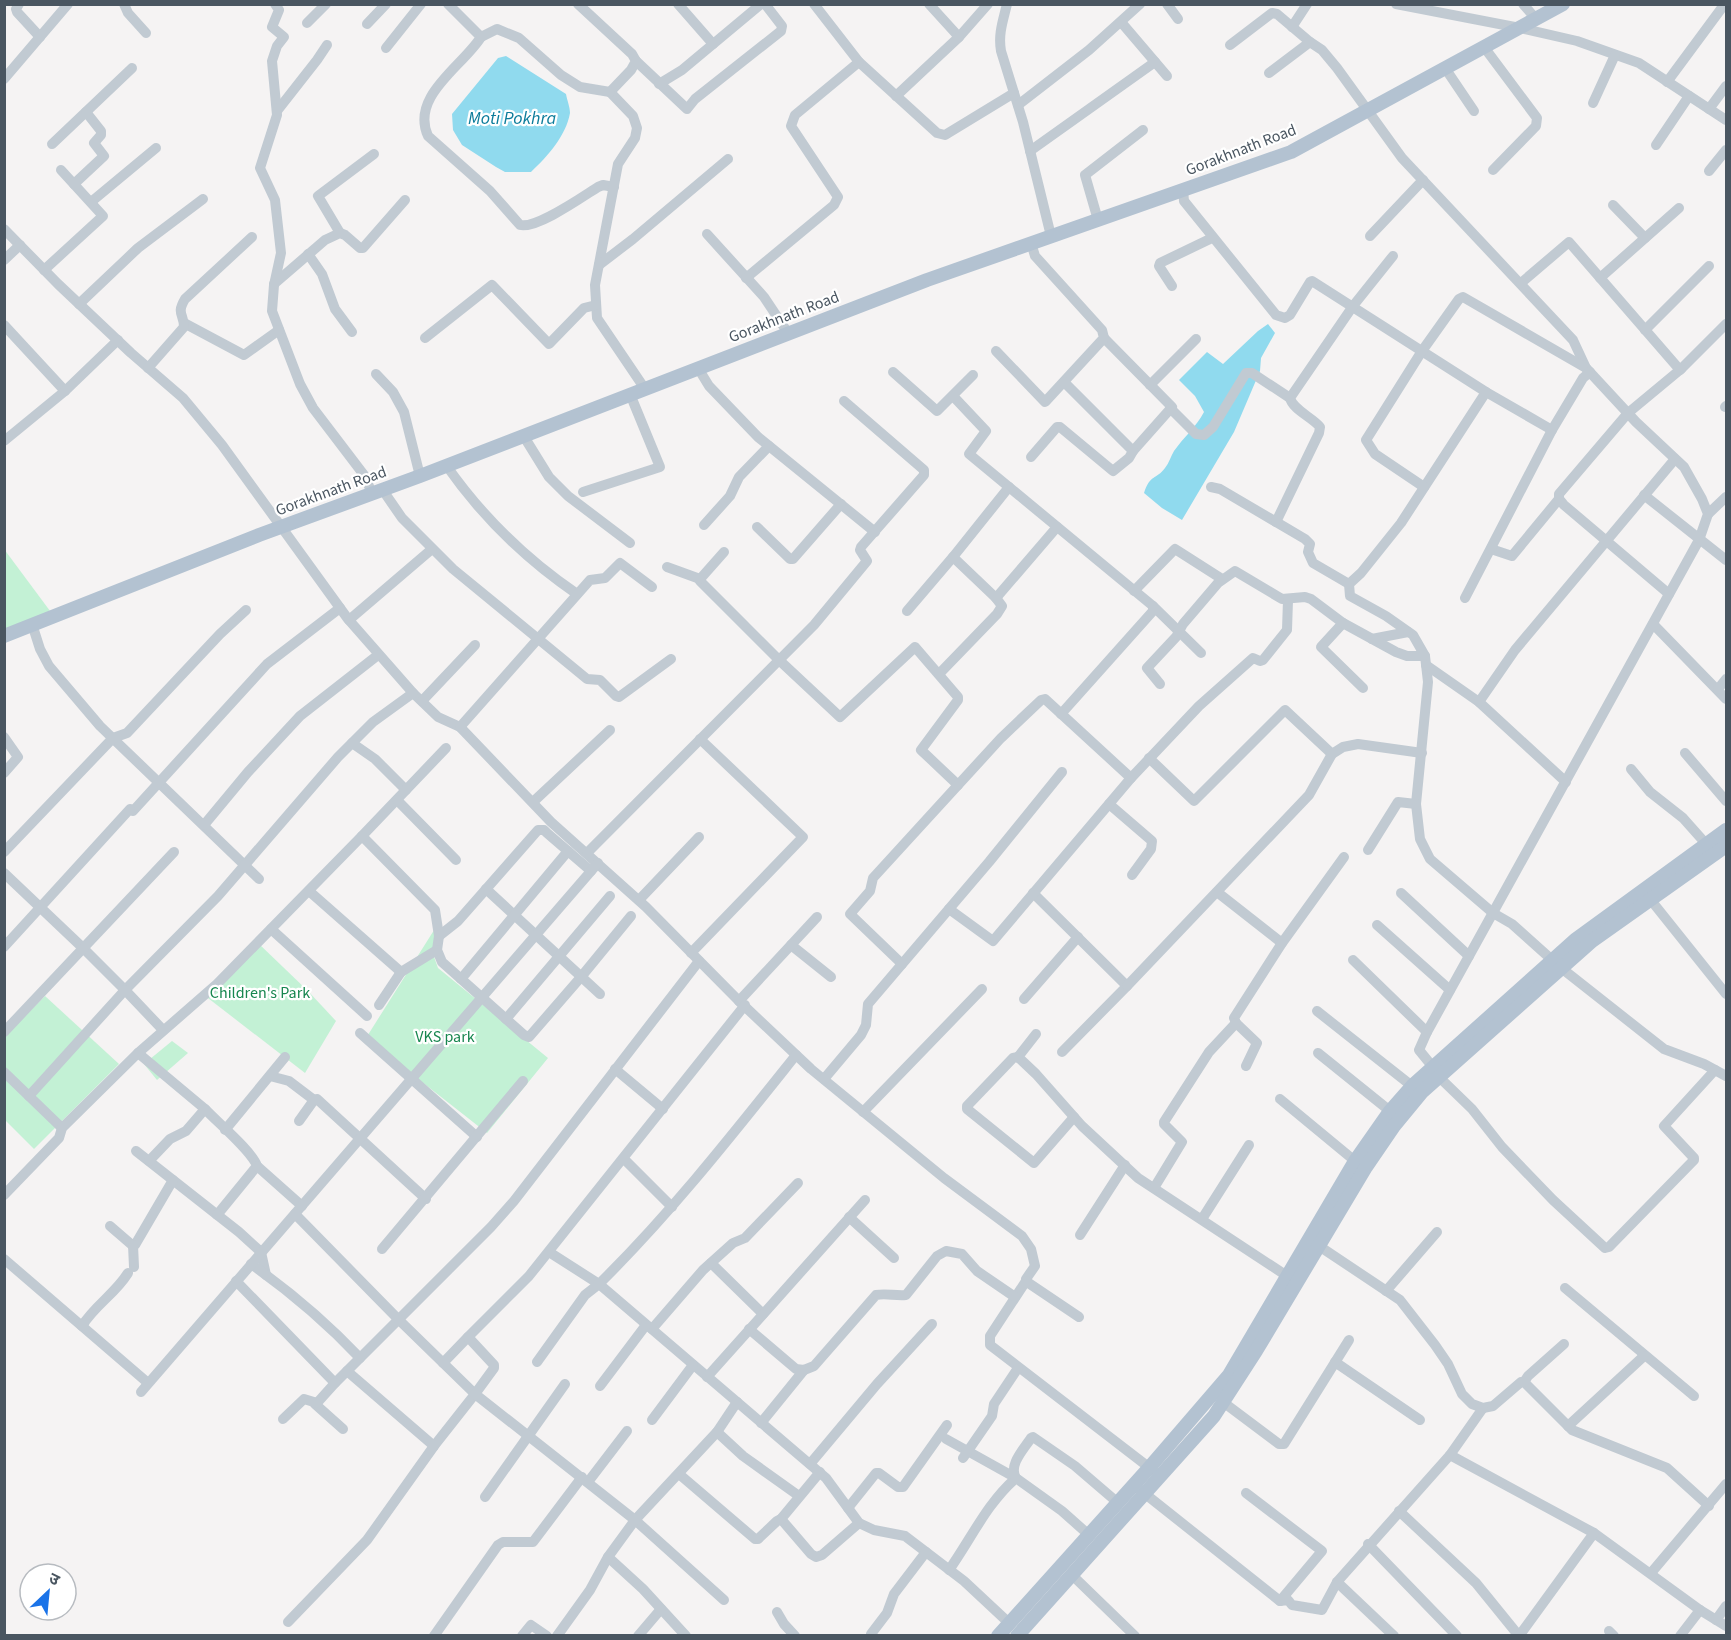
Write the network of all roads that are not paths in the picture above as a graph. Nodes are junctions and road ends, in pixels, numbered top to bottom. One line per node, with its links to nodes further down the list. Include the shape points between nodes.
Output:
1 (18, 4): 31 (street, via 17,12)
2 (68, 4): 31 (street)
3 (124, 4): 30 (street)
4 (275, 4): 60 (street, via 279,9 272,25 284,37 272,61)
5 (326, 4): 26 (street)
6 (386, 4): 27 (street)
7 (421, 4): 39 (street)
8 (447, 4): 32 (street)
9 (578, 4): 41 (street)
10 (678, 4): 35 (street)
11 (763, 4): 35 (street); 50 (street, via 781,21 781,31 687,109)
12 (814, 4): 42 (street)
13 (929, 4): 33 (street)
14 (988, 4): 33 (street)
15 (1007, 4): 53 (street, via 999,39)
16 (1140, 4): 25 (street)
17 (1167, 4): 23 (street)
18 (1307, 4): 28 (street)
19 (1396, 4): 29 (street)
20 (1523, 4): 24 (street)
21 (1563, 4): 24 (main road, Gorakhnath Road)
22 (1720, 9): 49 (street)
23 (1178, 19)
24 (1536, 19): 29 (main road, Gorakhnath Road)
25 (1121, 22): 43 (street); 57 (street)
26 (307, 24)
27 (367, 24)
28 (1292, 27): 34 (street); 37 (street, via 1277,14 1268,14)
29 (1520, 28): 38 (main road, Gorakhnath Road); 40 (street)
30 (146, 33)
31 (40, 37): 48 (street)
32 (481, 37): 52 (street, via 497,29 519,38 580,87); 77 (street, via 435,90 425,114 428,136 490,191 520,225 548,217 598,187)
33 (959, 37): 54 (street)
34 (1310, 42): 46 (street); 59 (street, via 1322,50)
35 (713, 44): 50 (street)
36 (327, 45): 60 (street)
37 (1230, 45)
38 (1484, 47): 45 (main road, Gorakhnath Road); 73 (street, via 1538,122)
39 (386, 48)
40 (1616, 55): 49 (street, via 1639,63); 56 (street)
41 (636, 61): 50 (street); 52 (street)
42 (859, 62): 54 (street); 101 (street, via 795,115 791,126 838,197 834,205)
43 (1155, 62): 47 (street); 69 (street)
44 (132, 68): 62 (street)
45 (1445, 68): 59 (main road, Gorakhnath Road); 61 (street)
46 (1269, 73)
47 (1167, 76)
48 (4, 80)
49 (1667, 82): 55 (street)
50 (659, 84)
51 (1726, 86): 58 (street)
52 (610, 92): 77 (street, via 633,116 637,128 618,164)
53 (1014, 93): 54 (street, via 945,135); 57 (street)
54 (896, 96)
55 (1689, 96): 58 (street); 66 (street)
56 (1593, 103)
57 (1018, 105): 69 (street)
58 (1709, 109): 63 (street)
59 (1368, 110): 75 (street); 78 (main road, Gorakhnath Road, via 1291,152)
60 (277, 111): 104 (street, via 260,168 275,200 281,254)
61 (1474, 111)
62 (86, 112): 65 (street); 76 (street, via 101,131 94,143 104,156)
63 (1726, 120)
64 (1143, 130): 84 (street, via 1085,175)
65 (52, 144)
66 (1656, 145)
67 (156, 148): 81 (street)
68 (1726, 150): 74 (street)
69 (1030, 151): 88 (street)
70 (374, 154): 86 (street, via 318,195)
71 (728, 159): 98 (street)
72 (62, 170): 76 (street)
73 (1493, 170)
74 (1709, 171)
75 (1423, 180): 89 (street); 103 (street)
76 (74, 184): 81 (street)
77 (614, 187): 98 (street)
78 (1183, 190): 84 (main road, Gorakhnath Road); 91 (street, via 1184,201)
79 (203, 199): 106 (street, via 138,248)
80 (405, 200): 86 (street, via 363,248)
81 (91, 202): 100 (street, via 103,216)
82 (1613, 205): 92 (street)
83 (1680, 208): 92 (street)
84 (1098, 220): 88 (main road, Gorakhnath Road)
85 (4, 229): 94 (street)
86 (340, 233): 95 (street)
87 (707, 234): 101 (street)
88 (1051, 236): 93 (main road, Gorakhnath Road)
89 (1370, 236)
90 (252, 237): 109 (street, via 185,299 180,307)
91 (1212, 238): 105 (street, via 1160,263); 108 (street, via 1276,315 1290,315 1311,281)
92 (1645, 238): 102 (street)
93 (1031, 243): 115 (main road, Gorakhnath Road); 116 (street, via 1035,256 1102,330)
94 (20, 245): 97 (street); 100 (street)
95 (308, 254): 104 (street); 114 (street, via 322,274 335,309)
96 (1393, 256): 108 (street)
97 (4, 260)
98 (599, 265): 107 (street)
99 (1709, 266): 113 (street)
100 (44, 270): 106 (street)
101 (746, 278): 115 (street)
102 (1600, 278): 103 (street, via 1569,242); 113 (street)
103 (1521, 283): 125 (street, via 1573,340)
104 (274, 285): 112 (street, via 272,311)
105 (1172, 286)
106 (79, 304): 119 (street)
107 (596, 304): 117 (street, via 584,308 548,344 492,285); 131 (street, via 597,318)
108 (1353, 306): 121 (street); 136 (street)
109 (184, 323): 112 (street, via 244,355); 122 (street)
110 (1726, 324): 124 (street)
111 (4, 325): 132 (street)
112 (279, 330): 152 (street, via 313,408)
113 (1645, 330): 124 (street)
114 (352, 332)
115 (788, 333): 123 (main road, Gorakhnath Road)
116 (1104, 338): 129 (street); 130 (street)
117 (425, 339)
118 (1196, 339): 130 (street)
119 (117, 340): 122 (street); 132 (street)
120 (996, 351): 129 (street, via 1045,402)
121 (1422, 351): 125 (street, via 1463,297); 133 (street); 151 (street, via 1366,440 1375,454)
122 (148, 368): 161 (street, via 183,398)
123 (698, 368): 131 (main road, Gorakhnath Road); 143 (street, via 709,386)
124 (1681, 369): 139 (street)
125 (1588, 370): 139 (street); 140 (street)
126 (893, 372): 135 (street, via 935,411)
127 (376, 374): 148 (street, via 393,392 404,412)
128 (973, 375): 135 (street)
129 (1064, 382): 144 (street)
130 (1150, 385): 138 (street)
131 (645, 388): 134 (main road, Gorakhnath Road)
132 (65, 391): 142 (street)
133 (1486, 392): 140 (street); 151 (street)
134 (630, 394): 141 (main road, Gorakhnath Road); 153 (street, via 660,467)
135 (953, 396): 149 (street, via 986,431 969,454)
136 (1290, 398): 138 (street, via 1252,373 1246,374 1204,435 1196,434); 159 (street, via 1320,427)
137 (844, 401): 164 (street, via 925,472)
138 (1171, 409): 144 (street)
139 (1628, 413): 146 (street); 156 (street, via 1558,494)
140 (1552, 430): 169 (street)
141 (523, 435): 147 (main road, Gorakhnath Road); 167 (street, via 561,490)
142 (4, 441)
143 (769, 446): 157 (street); 160 (street, via 739,477 730,496)
144 (1133, 451): 145 (street, via 1113,471 1057,427)
145 (1031, 457)
146 (1675, 459): 154 (street); 158 (street, via 1684,467)
147 (446, 465): 148 (main road, Gorakhnath Road); 179 (street, via 462,488 512,540 546,573)
148 (420, 476): 152 (main road, Gorakhnath Road)
149 (1008, 487): 163 (street); 171 (street)
150 (1211, 487): 159 (street)
151 (1424, 487): 176 (street, via 1401,523)
152 (377, 491): 161 (main road, Gorakhnath Road); 168 (street)
153 (583, 492)
154 (1644, 495): 165 (street); 166 (street)
155 (1726, 496): 158 (street)
156 (1559, 499): 166 (street); 169 (street, via 1512,556)
157 (841, 504): 162 (street, via 794,560); 164 (street)
158 (1708, 514): 165 (street)
159 (1276, 522): 176 (street, via 1310,544 1308,552 1314,563)
160 (704, 525)
161 (282, 527): 185 (street); 190 (main road, Gorakhnath Road)
162 (757, 527)
163 (1057, 527): 178 (street); 181 (street)
164 (875, 532): 201 (street, via 861,549 867,561)
165 (1699, 540): 172 (street); 180 (street)
166 (1606, 541): 180 (street); 211 (street, via 1515,650)
167 (630, 543)
168 (432, 549): 188 (street); 196 (street)
169 (1491, 549): 182 (street)
170 (724, 552): 174 (street)
171 (953, 557): 181 (street); 187 (street)
172 (1726, 560)
173 (667, 567): 174 (street)
174 (700, 579): 201 (street)
175 (1222, 579): 178 (street, via 1175,549); 183 (street, via 1238,572); 192 (street)
176 (1349, 584): 193 (street, via 1350,596)
177 (652, 587): 179 (street, via 619,563 605,578 592,578)
178 (1134, 591): 184 (street)
179 (577, 594): 196 (street)
180 (1669, 594): 191 (street)
181 (996, 598): 203 (street, via 1002,606 997,614)
182 (1466, 598)
183 (1288, 600): 189 (street, via 1308,598); 223 (street, via 1287,630 1263,660 1253,658)
184 (1153, 606): 192 (street); 212 (street, via 1153,611)
185 (340, 608): 188 (street); 228 (street, via 267,664)
186 (246, 610): 216 (street, via 127,733)
187 (907, 611)
188 (350, 620): 199 (street)
189 (1343, 622): 195 (street); 206 (street, via 1321,647)
190 (32, 624): 194 (main road, Gorakhnath Road); 216 (street, via 49,666)
191 (1653, 624): 207 (street); 229 (street)
192 (1180, 631): 198 (street); 205 (street, via 1147,668)
193 (1408, 632): 195 (street); 202 (street)
194 (4, 636)
195 (1372, 639): 202 (street, via 1401,655)
196 (537, 640): 200 (street, via 587,679 601,681 618,697); 213 (street)
197 (475, 645): 210 (street)
198 (1201, 653)
199 (378, 655): 208 (street); 237 (street, via 300,716)
200 (671, 659)
201 (779, 660): 203 (street, via 840,717 914,646); 217 (street)
202 (1426, 661): 211 (street); 220 (street)
203 (939, 674): 230 (street, via 959,699 921,750)
204 (1726, 679): 207 (street)
205 (1160, 684)
206 (1363, 688)
207 (1718, 688): 209 (street)
208 (413, 693): 210 (street); 218 (street)
209 (1726, 699)
210 (422, 701): 213 (street, via 438,717)
211 (1479, 702): 229 (street)
212 (1061, 714): 227 (street); 230 (street, via 1045,699 1041,700)
213 (460, 728): 234 (street)
214 (610, 730): 234 (street)
215 (4, 737): 226 (street, via 18,757)
216 (113, 738): 228 (street); 245 (street)
217 (700, 739): 247 (street); 281 (street, via 803,837)
218 (352, 743): 231 (street, via 375,759); 250 (street)
219 (446, 748): 231 (street)
220 (1422, 753): 222 (street, via 1358,744); 236 (street)
221 (1685, 753): 233 (street)
222 (1332, 754): 223 (street, via 1285,710 1194,801); 257 (street, via 1309,795)
223 (1149, 758): 227 (street)
224 (1631, 770): 241 (street)
225 (1062, 772): 264 (street)
226 (4, 773)
227 (1131, 778): 235 (street)
228 (159, 782): 237 (street); 263 (street)
229 (1566, 782): 265 (street)
230 (958, 786): 283 (street, via 873,878 870,891 850,914)
231 (406, 790): 232 (street)
232 (397, 800): 239 (street); 249 (street)
233 (1726, 801)
234 (533, 802): 247 (street)
235 (1109, 804): 253 (street, via 1152,841 1151,849); 259 (street)
236 (1416, 804): 243 (street, via 1398,802); 265 (street, via 1420,839 1430,859)
237 (204, 825): 250 (street)
238 (1726, 830): 241 (main road)
239 (362, 836): 256 (street); 272 (street, via 435,910)
240 (699, 837): 262 (street)
241 (1707, 845): 284 (main road, via 1575,940)
242 (1726, 846): 261 (main road)
243 (1368, 850)
244 (568, 851): 251 (street); 255 (street, via 544,830 538,830); 266 (street)
245 (4, 852)
246 (174, 852): 277 (street)
247 (587, 853): 251 (street)
248 (1344, 857): 274 (street)
249 (456, 860)
250 (245, 865): 254 (street); 291 (street)
251 (594, 867): 262 (street); 271 (street)
252 (4, 873): 263 (street)
253 (1132, 875)
254 (259, 879)
255 (486, 889): 266 (street); 272 (street)
256 (309, 891): 270 (street); 285 (street)
257 (1217, 892): 274 (street); 289 (street)
258 (1401, 892): 279 (street)
259 (1033, 893): 264 (street, via 993,941); 273 (street)
260 (610, 896): 280 (street)
261 (1650, 899): 284 (main road); 294 (street)
262 (639, 900): 281 (street)
263 (41, 908): 276 (street); 277 (street)
264 (949, 909): 283 (street)
265 (1493, 913): 279 (street); 284 (street, via 1512,924)
266 (515, 915): 271 (street); 288 (street)
267 (631, 916): 286 (street)
268 (817, 917): 275 (street)
269 (1377, 926): 292 (street)
270 (271, 929): 300 (street); 303 (street)
271 (536, 935): 280 (street); 295 (street)
272 (439, 936): 278 (street)
273 (1078, 937): 289 (street); 296 (street)
274 (1282, 943): 302 (street, via 1234,1017)
275 (791, 945): 287 (street); 297 (street)
276 (4, 947)
277 (83, 948): 291 (street); 304 (street)
278 (437, 950): 285 (street); 288 (street, via 442,962)
279 (1469, 956): 292 (street)
280 (559, 957): 286 (street); 301 (street)
281 (695, 957): 297 (street); 315 (street)
282 (1353, 960): 305 (street)
283 (902, 964): 322 (street, via 868,1004 861,1035)
284 (1556, 964): 316 (street, via 1665,1048); 318 (main road)
285 (401, 972): 298 (street)
286 (582, 977): 293 (street); 301 (street, via 529,1037)
287 (831, 977)
288 (461, 979): 295 (street)
289 (1127, 986): 308 (street)
290 (982, 989): 331 (street)
291 (125, 990): 303 (street); 325 (street)
292 (1450, 990): 305 (street)
293 (600, 994)
294 (1726, 994)
295 (482, 998): 301 (street); 321 (street)
296 (1024, 999)
297 (742, 1003): 311 (street); 329 (street)
298 (379, 1005)
299 (1317, 1011): 324 (street)
300 (367, 1016)
301 (506, 1019)
302 (1236, 1023): 314 (street, via 1257,1043); 347 (street, via 1209,1052 1164,1122 1182,1142)
303 (164, 1030): 309 (street)
304 (4, 1032)
305 (1427, 1032): 318 (street, via 1419,1050)
306 (360, 1033): 321 (street)
307 (1036, 1034): 313 (street)
308 (1062, 1052)
309 (138, 1053): 328 (street); 334 (street)
310 (1318, 1053): 330 (street)
311 (796, 1055): 322 (street); 351 (street)
312 (285, 1057): 319 (street)
313 (1018, 1057): 332 (street); 332 (street, via 967,1109 1034,1163)
314 (1246, 1066)
315 (615, 1069): 329 (street); 378 (street, via 514,1201)
316 (1715, 1070): 318 (street, via 1664,1126 1694,1160 1605,1248 1502,1148 1472,1109); 320 (street)
317 (4, 1072): 325 (street)
318 (1435, 1072): 324 (main road); 360 (main road, via 1366,1167)
319 (270, 1076): 327 (street, via 289,1081); 335 (street)
320 (1726, 1076)
321 (411, 1079): 336 (street); 337 (street)
322 (824, 1079): 331 (street)
323 (523, 1081): 336 (street)
324 (1412, 1086): 330 (main road)
325 (29, 1096): 334 (street)
326 (1280, 1099): 342 (street)
327 (314, 1100): 333 (street); 337 (street)
328 (205, 1109): 335 (street); 341 (street, via 186,1131 170,1139)
329 (663, 1109): 340 (street)
330 (1390, 1111): 342 (main road)
331 (863, 1112): 371 (street, via 1022,1236 1031,1249 1035,1266)
332 (1074, 1117): 343 (street)
333 (299, 1121)
334 (62, 1128): 348 (street, via 59,1138)
335 (225, 1130): 344 (street)
336 (477, 1137): 349 (street)
337 (361, 1138): 349 (street); 352 (street)
338 (1249, 1145): 355 (street)
339 (136, 1151): 341 (street)
340 (624, 1159): 351 (street); 363 (street)
341 (149, 1161): 345 (street)
342 (1355, 1161): 369 (main road)
343 (1125, 1165): 347 (street); 358 (street)
344 (257, 1166): 352 (street); 353 (street)
345 (173, 1180): 353 (street); 359 (street)
346 (798, 1183): 366 (street, via 745,1238 733,1243)
347 (1154, 1188): 355 (street)
348 (4, 1195)
349 (426, 1199): 361 (street)
350 (865, 1200): 354 (street)
351 (672, 1207): 372 (street)
352 (298, 1210): 362 (street); 378 (street)
353 (217, 1215): 362 (street)
354 (849, 1217): 364 (street); 376 (street)
355 (1202, 1219): 369 (street)
356 (110, 1226): 359 (street)
357 (1437, 1232): 374 (street)
358 (1080, 1235)
359 (133, 1245): 380 (street, via 131,1270 112,1294 91,1311)
360 (1319, 1246): 374 (street); 403 (main road)
361 (382, 1249)
362 (261, 1252): 367 (street); 368 (street)
363 (549, 1252): 372 (street); 383 (street)
364 (894, 1258)
365 (4, 1259): 380 (street)
366 (711, 1263): 376 (street); 381 (street)
367 (251, 1264): 368 (street); 370 (street)
368 (266, 1275): 387 (street, via 327,1323)
369 (1287, 1275): 422 (main road, via 1229,1375)
370 (236, 1281): 380 (street, via 144,1388); 397 (street)
371 (1026, 1281): 375 (street); 377 (street)
372 (599, 1284): 381 (street); 388 (street, via 585,1295)
373 (1565, 1288): 386 (street)
374 (1386, 1291): 405 (street, via 1406,1308 1435,1345 1466,1400)
375 (1015, 1297): 392 (street, via 989,1340); 393 (street, via 977,1271 962,1254 946,1251 937,1256 906,1295 876,1295 814,1366)
376 (763, 1314): 382 (street)
377 (1079, 1317)
378 (398, 1319): 387 (street); 390 (street)
379 (932, 1324): 420 (street)
380 (82, 1326)
381 (649, 1327): 391 (street); 399 (street)
382 (749, 1329): 393 (street, via 796,1369); 395 (street)
383 (468, 1337): 390 (street); 400 (street, via 494,1368)
384 (1349, 1340): 389 (street)
385 (1564, 1344): 396 (street)
386 (1644, 1356): 401 (street); 411 (street)
387 (360, 1358): 394 (street)
388 (537, 1362)
389 (1335, 1362): 403 (street, via 1284,1444); 408 (street)
390 (443, 1363): 400 (street)
391 (693, 1365): 395 (street); 407 (street)
392 (1018, 1368): 418 (street, via 994,1404 992,1416); 422 (street)
393 (804, 1370): 409 (street)
394 (347, 1371): 397 (street); 417 (street)
395 (708, 1377): 402 (street)
396 (1524, 1382): 405 (street, via 1493,1406); 411 (street)
397 (335, 1383): 404 (street)
398 (565, 1384): 415 (street)
399 (600, 1386)
400 (476, 1394): 415 (street); 417 (street)
401 (1694, 1396)
402 (737, 1402): 409 (street); 414 (street)
403 (1223, 1402): 422 (main road, via 1207,1423)
404 (315, 1404): 406 (street, via 304,1399); 412 (street)
405 (1483, 1408): 419 (street)
406 (283, 1419)
407 (652, 1420)
408 (1420, 1420)
409 (761, 1423): 420 (street)
410 (947, 1425): 433 (street, via 903,1487 876,1473)
411 (1568, 1426): 432 (street, via 1579,1434 1667,1468)
412 (342, 1429)
413 (627, 1431): 425 (street)
414 (717, 1432): 423 (street); 429 (street)
415 (529, 1437): 425 (street); 430 (street)
416 (946, 1439): 418 (street)
417 (434, 1446): 454 (street, via 367,1540)
418 (965, 1454): 424 (street)
419 (1450, 1455): 434 (street); 438 (street)
420 (810, 1464): 421 (street)
421 (820, 1472): 429 (street); 433 (street)
422 (1155, 1472): 427 (main road)
423 (679, 1474): 435 (street, via 755,1539); 436 (street)
424 (1016, 1478): 431 (street, via 1014,1466 1033,1437); 439 (street); 443 (street, via 984,1515)
425 (585, 1479): 436 (street); 459 (street, via 533,1542 498,1545)
426 (1726, 1484): 432 (street)
427 (1139, 1489): 431 (main road); 445 (main road); 448 (street)
428 (1246, 1493): 448 (street, via 1322,1551)
429 (799, 1496): 435 (street)
430 (485, 1497)
431 (1117, 1502): 439 (main road)
432 (1709, 1506): 444 (street)
433 (848, 1508): 437 (street)
434 (1399, 1511): 440 (street); 470 (street, via 1476,1582)
435 (781, 1519): 437 (street, via 816,1557)
436 (636, 1520): 442 (street); 447 (street)
437 (859, 1523): 441 (street, via 905,1536)
438 (1594, 1533): 444 (street); 470 (street)
439 (1089, 1535): 455 (main road)
440 (1368, 1545): 446 (street); 469 (street)
441 (926, 1552): 443 (street); 458 (street, via 894,1594 887,1613)
442 (608, 1557): 450 (street); 462 (street)
443 (949, 1570): 455 (street)
444 (1651, 1573): 451 (street)
445 (1072, 1575): 457 (main road); 467 (street)
446 (1337, 1582): 448 (street, via 1322,1610); 468 (street)
447 (724, 1600)
448 (1280, 1601)
449 (1726, 1606): 453 (street)
450 (661, 1609): 463 (street); 464 (street)
451 (1700, 1610): 453 (street); 471 (street)
452 (777, 1612): 465 (street)
453 (1716, 1620): 456 (street)
454 (288, 1622)
455 (1009, 1623): 466 (main road)
456 (1726, 1626)
457 (1024, 1633)
458 (872, 1634)
459 (434, 1635)
460 (522, 1635): 461 (street, via 531,1625)
461 (547, 1635)
462 (557, 1635)
463 (638, 1635)
464 (686, 1635)
465 (795, 1635)
466 (998, 1635)
467 (1135, 1635)
468 (1394, 1635)
469 (1457, 1635)
470 (1519, 1635)
471 (1680, 1635)

